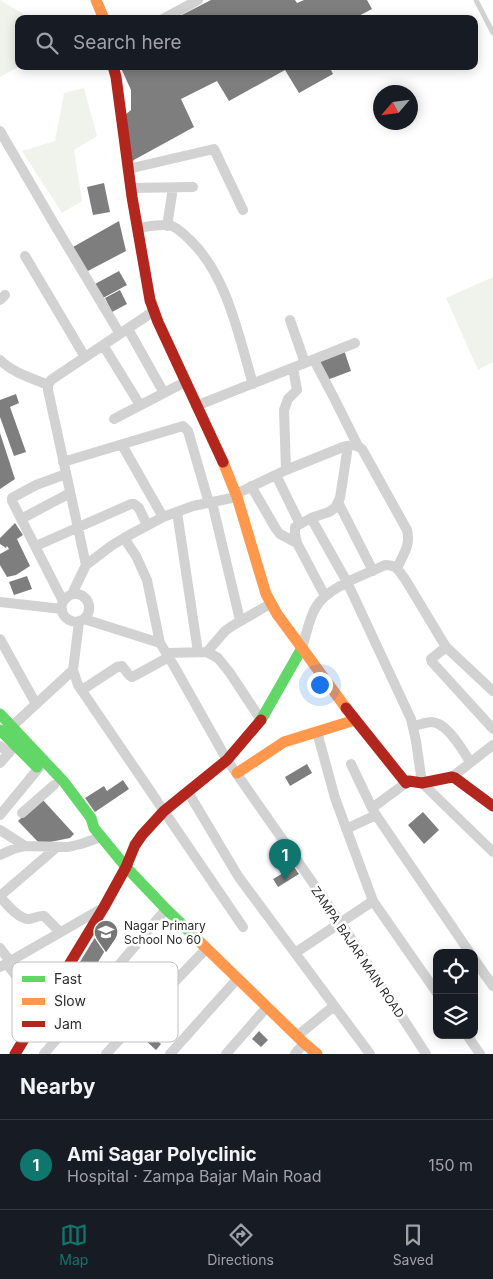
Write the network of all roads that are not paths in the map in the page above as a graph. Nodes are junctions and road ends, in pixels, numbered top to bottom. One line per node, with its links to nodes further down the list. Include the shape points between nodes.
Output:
1 (96, 0): 4 (street)
2 (198, 0): 5 (street)
3 (476, 0): 6 (lane)
4 (102, 15)
5 (170, 15)
6 (493, 33)
7 (114, 70): 9 (street)
8 (0, 131): 19 (street, via 53,222)
9 (128, 169): 11 (street); 13 (street, via 214,148)
10 (193, 187): 12 (street)
11 (131, 188): 12 (street); 15 (street)
12 (173, 188): 14 (street)
13 (244, 210)
14 (167, 226): 15 (street); 27 (street, via 181,232 195,245 219,280)
15 (137, 228): 17 (street)
16 (25, 256): 22 (street)
17 (154, 311): 19 (street); 26 (street)
18 (290, 320): 24 (street)
19 (124, 331): 21 (street); 29 (street)
20 (355, 344): 24 (street)
21 (104, 346): 22 (street); 30 (street)
22 (85, 358): 28 (street)
23 (0, 360): 28 (street, via 12,370)
24 (309, 362): 25 (street); 34 (street, via 334,398)
25 (293, 368): 27 (street); 36 (street, via 297,390 288,399 284,410)
26 (185, 382): 29 (street); 31 (street)
27 (253, 384): 31 (street)
28 (48, 385): 35 (street)
29 (164, 393): 30 (street)
30 (140, 405): 32 (street)
31 (196, 406): 40 (street)
32 (114, 419)
33 (122, 445): 35 (street); 41 (street, via 183,426 188,432); 44 (street)
34 (353, 446): 36 (street); 42 (street); 54 (street, via 362,450 407,530 409,543)
35 (63, 462): 37 (street)
36 (281, 472): 38 (street); 47 (street)
37 (66, 474): 39 (street); 46 (street, via 12,498)
38 (251, 486): 40 (street); 51 (street, via 276,530)
39 (70, 492): 46 (street); 49 (street)
40 (236, 496): 41 (street); 60 (street)
41 (210, 502): 43 (street); 63 (street)
42 (338, 502): 45 (street, via 329,512); 55 (street)
43 (177, 512): 44 (street); 68 (street)
44 (163, 517): 48 (street)
45 (311, 518): 47 (street); 56 (street)
46 (21, 519): 52 (street)
47 (300, 524): 51 (street, via 295,534)
48 (147, 525): 49 (street, via 134,504); 50 (street)
49 (78, 528): 52 (street); 53 (street)
50 (124, 538): 53 (street); 65 (street, via 147,580)
51 (297, 543): 58 (street)
52 (36, 546): 61 (street)
53 (86, 565): 57 (street)
54 (397, 568): 55 (street, via 385,565); 66 (street)
55 (373, 571): 56 (street)
56 (348, 582): 58 (street); 77 (street)
57 (72, 594): 61 (street); 62 (street, via 84,597 89,604 89,613)
58 (325, 596): 67 (street, via 316,607)
59 (0, 602): 61 (street)
60 (270, 604): 63 (street); 67 (street)
61 (63, 605): 62 (street, via 66,619)
62 (82, 620): 65 (street); 70 (street)
63 (240, 620): 68 (street)
64 (0, 639): 73 (street)
65 (160, 643): 69 (street, ZAMPA BAJAR MAIN ROAD)
66 (446, 647): 72 (street); 78 (street, via 431,658 432,662)
67 (302, 648): 75 (street); 76 (street)
68 (203, 652): 69 (street); 75 (street, via 218,658)
69 (168, 655): 71 (street, via 136,676 129,675 122,666 117,667); 83 (street, ZAMPA BAJAR MAIN ROAD)
70 (72, 670): 71 (street); 73 (street)
71 (82, 690): 95 (street)
72 (493, 691)
73 (36, 704): 80 (street)
74 (0, 714): 80 (street)
75 (261, 720): 83 (street)
76 (355, 720): 79 (street); 90 (street)
77 (413, 726): 84 (street, via 437,723 458,742); 91 (street)
78 (493, 729)
79 (317, 732): 88 (street, via 284,742); 100 (street)
80 (4, 734): 81 (street); 81 (street)
81 (15, 745): 85 (street); 86 (street)
82 (493, 745): 84 (street)
83 (228, 760): 88 (street, ZAMPA BAJAR MAIN ROAD); 93 (street)
84 (470, 762): 89 (street)
85 (0, 763)
86 (42, 764): 92 (street); 98 (street); 99 (street, via 64,782 91,818)
87 (351, 764): 96 (street)
88 (237, 773): 112 (street, ZAMPA BAJAR MAIN ROAD)
89 (452, 777): 91 (street); 94 (street)
90 (406, 783): 91 (street); 96 (street)
91 (422, 783): 105 (street)
92 (54, 785): 97 (street); 99 (street)
93 (188, 792): 95 (street); 118 (street, via 238,876)
94 (493, 806)
95 (164, 811): 107 (street, via 142,834); 113 (street)
96 (374, 812): 100 (street); 117 (street)
97 (22, 813)
98 (0, 815)
99 (94, 828): 102 (street)
100 (346, 829): 109 (street)
101 (0, 830): 103 (street)
102 (101, 837): 104 (street); 107 (street)
103 (25, 846): 104 (street); 106 (street)
104 (57, 847): 108 (street)
105 (493, 852)
106 (0, 856)
107 (126, 867): 110 (street); 111 (street)
108 (0, 897): 114 (street, via 20,916 30,919 44,916)
109 (373, 901): 112 (street); 126 (street)
110 (104, 907): 114 (street); 119 (street)
111 (166, 909): 116 (street); 120 (street)
112 (340, 922): 118 (street); 142 (street, ZAMPA BAJAR MAIN ROAD)
113 (243, 927)
114 (60, 932): 121 (street)
115 (0, 948): 121 (street)
116 (207, 948): 123 (street); 124 (street)
117 (467, 949)
118 (295, 953): 127 (street)
119 (70, 962)
120 (121, 962)
121 (5, 963)
122 (478, 965): 125 (street)
123 (178, 978)
124 (238, 978): 128 (street); 137 (street)
125 (493, 986)
126 (433, 987)
127 (334, 1006): 130 (street); 141 (street)
128 (267, 1007): 130 (street); 138 (street)
129 (469, 1039): 143 (street)
130 (301, 1040): 139 (street); 140 (street)
131 (22, 1042): 134 (street)
132 (54, 1042): 135 (street)
133 (117, 1042): 136 (street)
134 (15, 1054)
135 (44, 1054)
136 (106, 1054)
137 (170, 1054)
138 (226, 1054)
139 (295, 1054)
140 (317, 1054)
141 (370, 1054)
142 (426, 1054)
143 (480, 1054)

